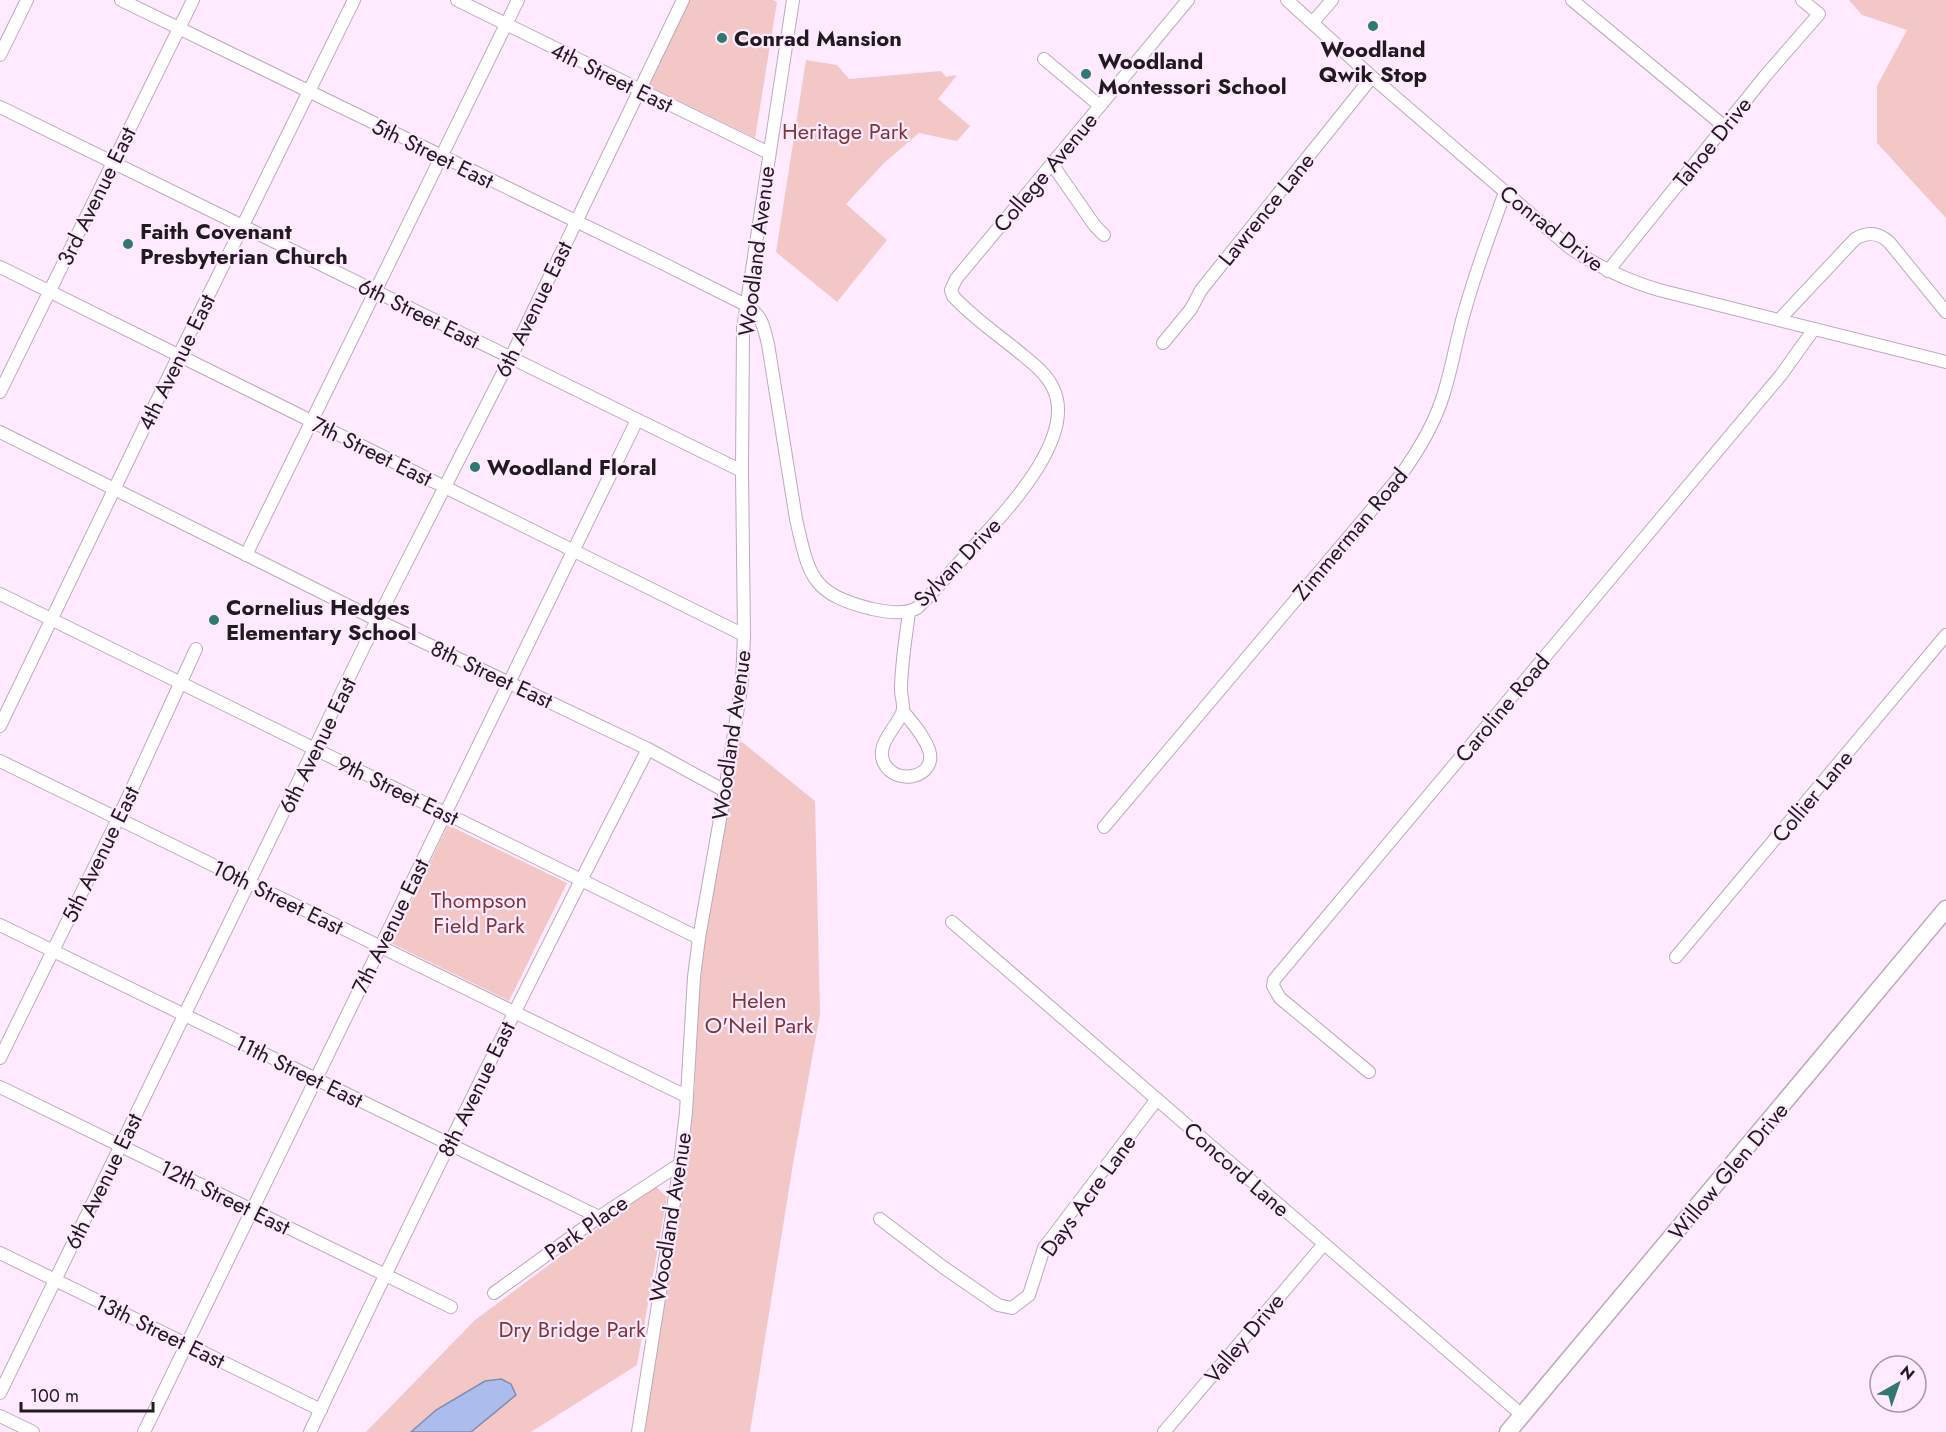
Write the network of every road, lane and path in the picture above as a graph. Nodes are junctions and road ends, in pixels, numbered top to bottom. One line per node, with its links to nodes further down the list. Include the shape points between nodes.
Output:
1 (27, 0): 17 (street)
2 (121, 0): 16 (street, 5th Street East)
3 (192, 0): 16 (street, 3rd Avenue East)
4 (354, 0): 21 (street, 4th Avenue East)
5 (457, 0): 15 (street, 4th Street East)
6 (518, 0): 15 (street)
7 (682, 0): 20 (street, 6th Avenue East)
8 (792, 0): 25 (street, Woodland Avenue)
9 (1188, 0): 22 (street, College Avenue)
10 (1287, 0): 14 (street, Conrad Drive)
11 (1332, 0): 14 (street)
12 (1572, 0): 24 (street)
13 (1802, 0): 24 (street, Tahoe Drive, via 1819,14)
14 (1313, 22): 19 (street, Conrad Drive)
15 (506, 24): 20 (street, 4th Street East); 26 (street)
16 (179, 28): 21 (street, 5th Street East); 27 (street, 3rd Avenue East)
17 (0, 55)
18 (1044, 59): 22 (street)
19 (1372, 77): 29 (street, Conrad Drive); 42 (street, Lawrence Lane)
20 (638, 90): 25 (street, 4th Street East); 30 (street, 6th Avenue East)
21 (309, 91): 26 (street, 5th Street East); 31 (street, 4th Avenue East)
22 (1100, 106): 28 (street, College Avenue)
23 (0, 107): 27 (street, 6th Street East)
24 (1725, 127): 34 (street, Tahoe Drive)
25 (769, 153): 38 (street, Woodland Avenue)
26 (441, 157): 30 (street, 5th Street East); 37 (street)
27 (112, 162): 31 (street, 6th Street East); 36 (street, 3rd Avenue East)
28 (1052, 164): 32 (street); 35 (street, College Avenue)
29 (1505, 192): 34 (street, Conrad Drive, via 1569,247); 72 (street, Zimmerman Road, via 1464,311 1442,400 1417,453)
30 (575, 220): 38 (street, 5th Street East); 44 (street, 6th Avenue East)
31 (242, 226): 37 (street, 6th Street East); 43 (street, 4th Avenue East)
32 (1104, 235)
33 (0, 267): 36 (street, 7th Street East)
34 (1608, 271): 40 (street, Conrad Drive, via 1659,290)
35 (951, 290): 56 (street, Sylvan Drive, via 960,304 1047,378 1058,412 1041,463 1026,486 921,604)
36 (50, 291): 43 (street, 7th Street East); 46 (street, 3rd Avenue East)
37 (375, 291): 44 (street, 6th Street East); 48 (street)
38 (746, 305): 50 (street, Woodland Avenue); 56 (street, Sylvan Drive, via 762,320 768,344 796,519 811,571 824,590 841,600 877,610)
39 (1946, 312): 40 (street, via 1889,243 1869,233 1855,239)
40 (1779, 320): 41 (street, Conrad Drive)
41 (1814, 329): 45 (street, Conrad Drive); 85 (street, Caroline Road, via 1781,375 1274,980 1280,998)
42 (1163, 343)
43 (178, 355): 48 (street, 7th Street East); 52 (street, 4th Avenue East)
44 (511, 357): 47 (street, 6th Street East); 51 (street, 6th Avenue East)
45 (1946, 362)
46 (0, 392)
47 (638, 420): 50 (street, 6th Street East); 53 (street, 7th Avenue East)
48 (312, 421): 51 (street, 7th Street East); 54 (street)
49 (0, 432): 52 (street, 8th Street East)
50 (742, 471): 59 (street, Woodland Avenue)
51 (446, 487): 53 (street, 7th Street East); 58 (street, 6th Avenue East)
52 (115, 489): 54 (street, 8th Street East); 57 (street, 4th Avenue East)
53 (574, 550): 59 (street, 7th Street East); 62 (street, 7th Avenue East)
54 (246, 555): 58 (street, 8th Street East)
55 (0, 594): 57 (street, 9th Street East)
56 (909, 612): 64 (street, via 901,690)
57 (52, 620): 63 (street, 9th Street East); 65 (street, 4th Avenue East)
58 (378, 620): 62 (street, 8th Street East); 66 (street, 6th Avenue East)
59 (744, 634): 69 (street, Woodland Avenue, via 742,682)
60 (1946, 635): 81 (street, Collier Lane)
61 (196, 649): 63 (street, 5th Avenue East)
62 (510, 682): 67 (street, 8th Street East); 70 (street, 7th Avenue East)
63 (180, 683): 66 (street, 9th Street East); 71 (street, 5th Avenue East)
64 (903, 711): 64 (street, via 930,758 917,776 906,778 884,763 882,750)
65 (0, 726)
66 (315, 749): 70 (street, 9th Street East); 74 (street, 6th Avenue East)
67 (648, 749): 69 (street, 8th Street East); 73 (street, 8th Avenue East)
68 (0, 761): 71 (street, 10th Street East)
69 (725, 791): 78 (street, Woodland Avenue)
70 (446, 813): 73 (street, 9th Street East); 79 (street, 7th Avenue East)
71 (118, 819): 74 (street, 10th Street East); 80 (street, 5th Avenue East)
72 (1104, 827)
73 (581, 880): 78 (street, 9th Street East); 82 (street, 8th Avenue East)
74 (249, 883): 79 (street, 10th Street East); 83 (street, 6th Avenue East)
75 (1946, 909): 105 (main road, Willow Glen Drive)
76 (952, 922): 89 (street, Concord Lane)
77 (0, 925): 80 (street, 11th Street East)
78 (699, 938): 88 (street, Woodland Avenue)
79 (380, 947): 82 (street, 10th Street East); 86 (street, 7th Avenue East)
80 (52, 950): 83 (street, 11th Street East); 84 (street, 5th Avenue East)
81 (1676, 957)
82 (513, 1012): 88 (street, 10th Street East); 90 (street, 8th Avenue East)
83 (184, 1015): 86 (street, 11th Street East); 91 (street, 6th Avenue East)
84 (0, 1058)
85 (1369, 1072)
86 (315, 1079): 90 (street, 11th Street East); 93 (street, 7th Avenue East)
87 (0, 1087): 91 (street, 12th Street East)
88 (686, 1096): 92 (street, Woodland Avenue)
89 (1157, 1099): 95 (street, Days Acre Lane, via 1044,1248 1029,1295 1012,1308 998,1305); 96 (street, Concord Lane)
90 (449, 1144): 94 (street, 11th Street East); 98 (street, 8th Avenue East)
91 (120, 1145): 93 (street, 12th Street East); 99 (street, 6th Avenue East)
92 (680, 1164): 94 (street, Park Place); 110 (street, Woodland Avenue)
93 (251, 1209): 98 (street, 12th Street East); 102 (street, 7th Avenue East)
94 (599, 1217): 100 (street, Park Place)
95 (880, 1219)
96 (1324, 1244): 105 (street, Concord Lane); 111 (street, Valley Drive)
97 (0, 1253): 99 (street, 13th Street East)
98 (385, 1275): 101 (street, 12th Street East); 104 (street, 8th Avenue East)
99 (54, 1280): 102 (street, 13th Street East); 103 (street, 6th Avenue East)
100 (494, 1293)
101 (451, 1307)
102 (186, 1344): 104 (street, 13th Street East); 108 (street, 7th Avenue East)
103 (0, 1393)
104 (321, 1410): 109 (street, 8th Avenue East)
105 (1522, 1415): 112 (main road, Willow Glen Drive)
106 (0, 1416): 107 (street)
107 (33, 1432)
108 (144, 1432)
109 (310, 1432)
110 (638, 1432)
111 (1164, 1432)
112 (1508, 1432)

